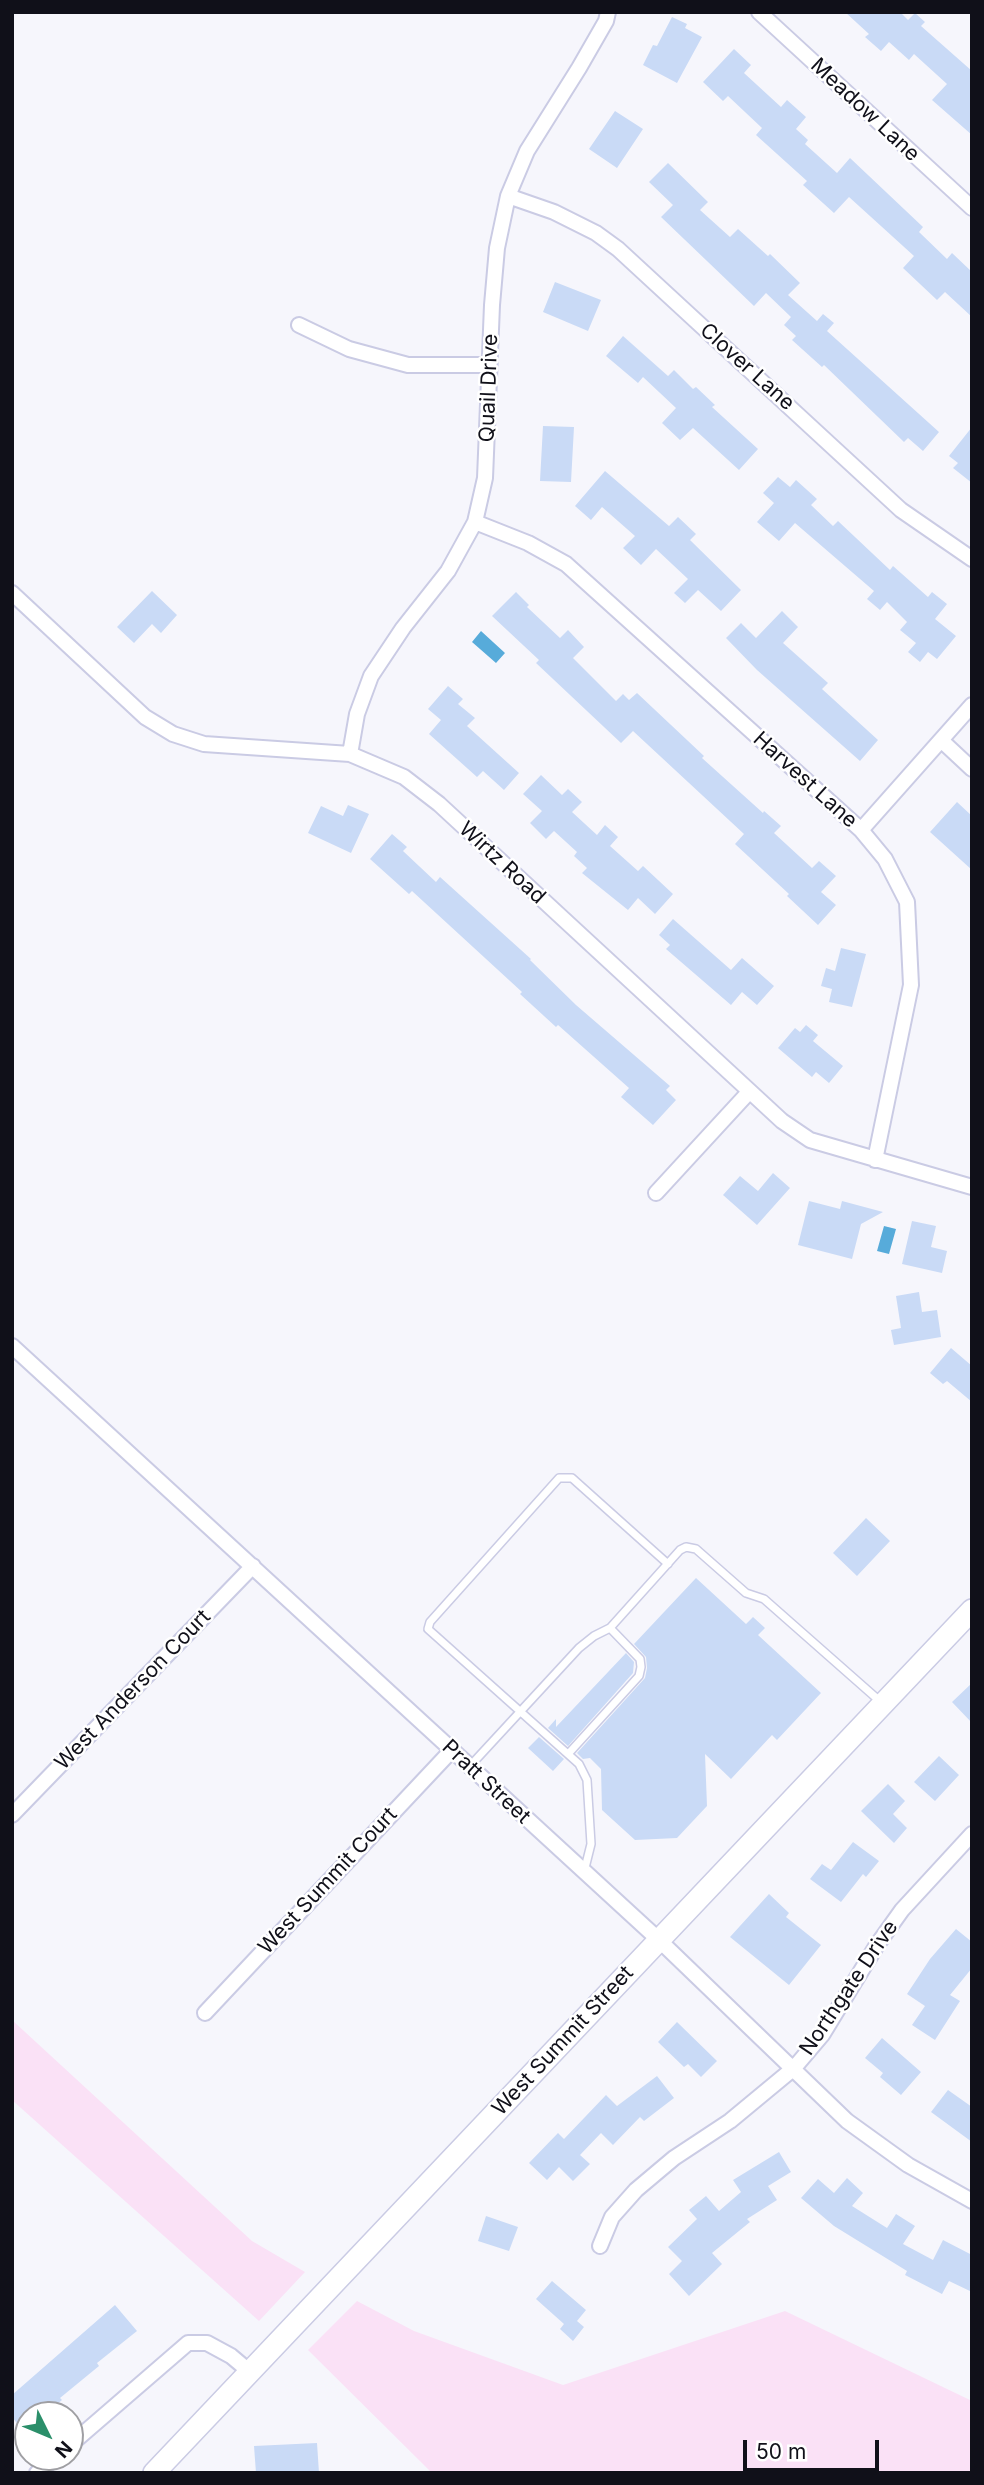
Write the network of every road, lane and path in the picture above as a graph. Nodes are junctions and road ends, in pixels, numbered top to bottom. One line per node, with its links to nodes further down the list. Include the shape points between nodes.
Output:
1 (608, 12): 3 (street, Quail Drive, via 527,151)
2 (759, 12): 4 (street, Meadow Lane)
3 (508, 196): 6 (street, Quail Drive, via 497,248); 8 (street, Clover Lane, via 554,212 618,249 901,510)
4 (972, 208)
5 (299, 325): 6 (street, via 349,349 408,365)
6 (489, 365): 7 (street, Quail Drive, via 485,478)
7 (475, 522): 12 (street, Quail Drive, via 448,570 371,676 357,714); 14 (street, Harvest Lane, via 566,564)
8 (972, 559)
9 (12, 593): 12 (street, Wirtz Road, via 145,717 173,734 204,744)
10 (972, 705): 11 (street)
11 (942, 741): 13 (street); 14 (street)
12 (350, 754): 15 (street, Wirtz Road, via 404,777 439,804)
13 (972, 769)
14 (861, 830): 16 (street, Harvest Lane, via 885,859 907,902 911,985)
15 (749, 1092): 16 (street, Wirtz Road, via 810,1140); 18 (street)
16 (876, 1160): 17 (street, Wirtz Road)
17 (972, 1187)
18 (656, 1193)
19 (12, 1346): 21 (street, Pratt Street)
20 (668, 1564): 23 (lane); 24 (lane, via 686,1547 696,1549 746,1593 765,1599); 25 (lane, via 572,1479 559,1478 428,1629)
21 (253, 1566): 26 (street, Pratt Street); 29 (street, West Anderson Court)
22 (972, 1610): 24 (street, West Summit Street)
23 (610, 1629): 25 (lane, via 579,1648); 27 (lane, via 640,1659 639,1676)
24 (883, 1703): 32 (street, West Summit Street)
25 (520, 1710): 27 (lane); 28 (lane)
26 (452, 1750): 28 (street, Pratt Street); 33 (street, West Summit Court)
27 (569, 1753): 31 (lane, via 587,1780 591,1844)
28 (470, 1766): 31 (street, Pratt Street)
29 (12, 1815)
30 (972, 1834): 34 (street, Northgate Drive, via 902,1910 822,2035)
31 (584, 1872): 32 (street, Pratt Street)
32 (659, 1940): 34 (street, Pratt Street); 37 (street, West Summit Street)
33 (205, 2013)
34 (794, 2067): 35 (street, Pratt Street, via 847,2121 908,2165); 36 (street, Northgate Drive, via 636,2190 612,2217)
35 (972, 2201)
36 (600, 2246)
37 (250, 2372): 38 (street, via 207,2343 188,2343); 39 (street, West Summit Street)
38 (84, 2433)
39 (154, 2473)

